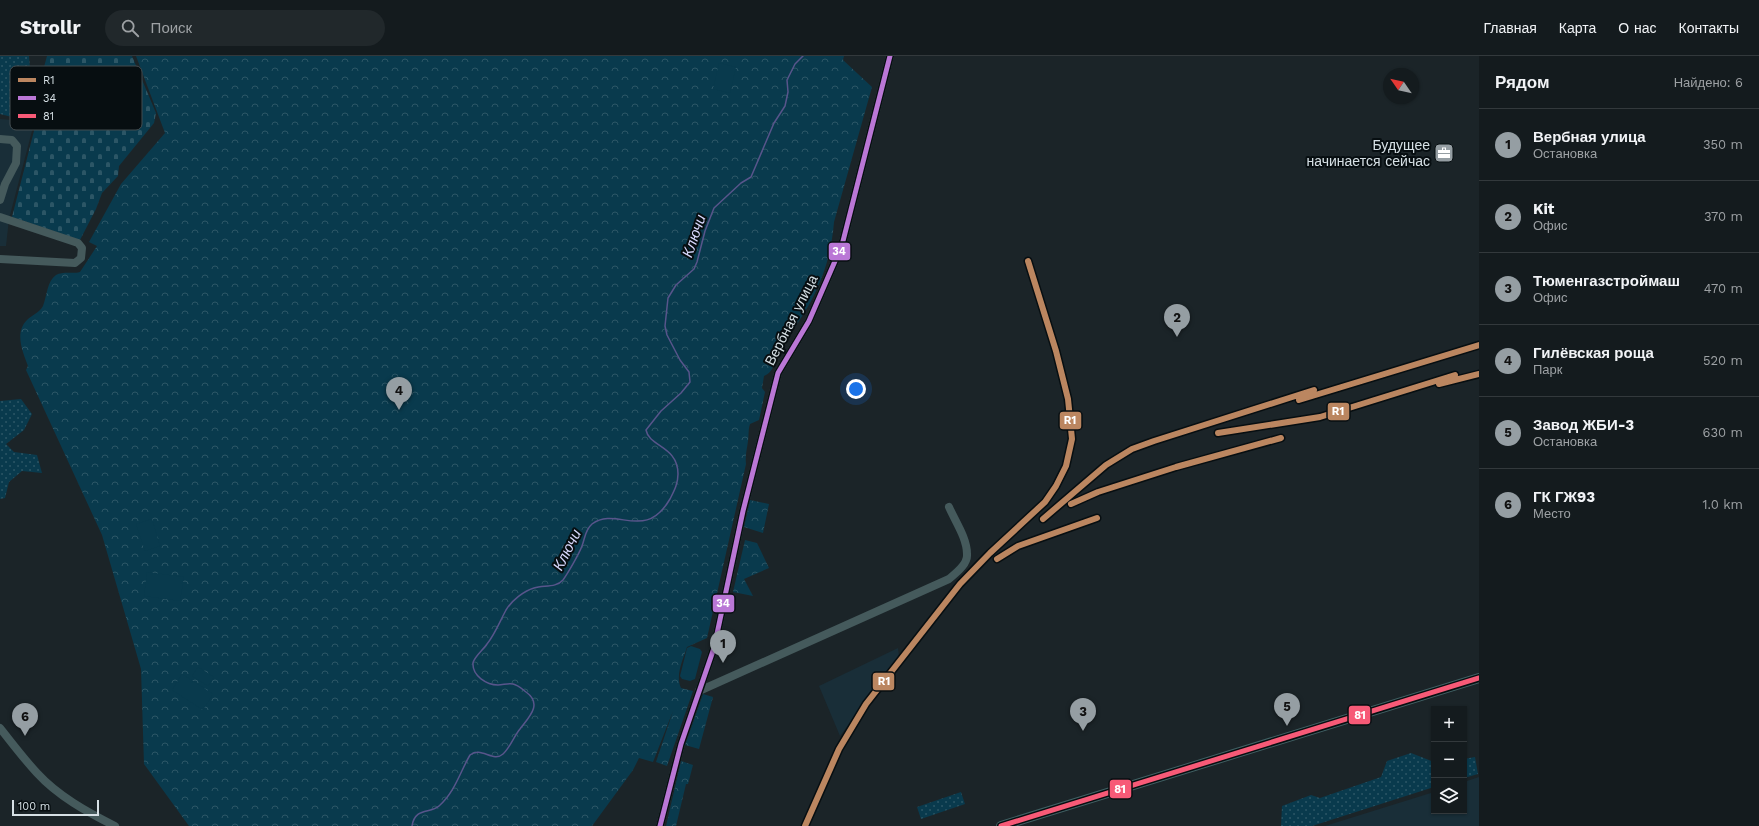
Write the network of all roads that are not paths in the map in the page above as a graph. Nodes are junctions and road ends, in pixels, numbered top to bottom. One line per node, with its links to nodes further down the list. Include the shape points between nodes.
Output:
1 (890, 56): 8 (street, Вербная улица, via 842,245 808,321 778,373 746,497 714,648)
2 (0, 139): 3 (street, via 12,140 17,146 16,163)
3 (0, 200)
4 (0, 217): 5 (street, via 78,243 82,248 81,258 75,263)
5 (0, 259)
6 (948, 507): 8 (street, via 968,555 960,570 949,579)
7 (1479, 678): 12 (main road)
8 (699, 691): 11 (street, Вербная улица, via 678,756)
9 (0, 728): 10 (street, via 51,786 91,814)
10 (115, 826)
11 (660, 826)
12 (1001, 826)

